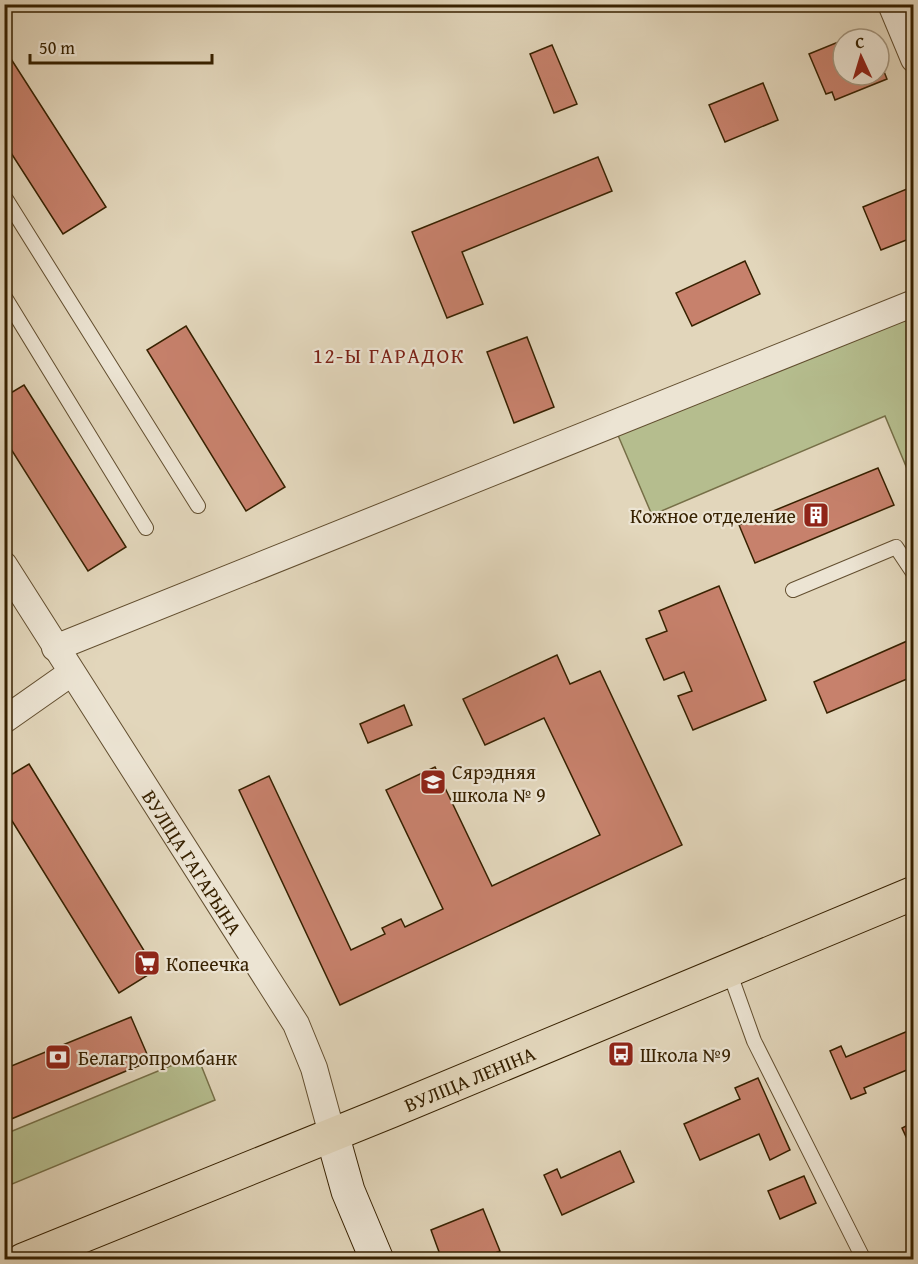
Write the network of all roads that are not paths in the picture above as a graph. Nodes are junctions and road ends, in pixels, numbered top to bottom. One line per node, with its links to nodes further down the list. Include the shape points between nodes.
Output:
1 (891, 4): 2 (street)
2 (914, 58)
3 (4, 196): 6 (lane)
4 (4, 296): 7 (lane)
5 (914, 303): 11 (street)
6 (198, 506)
7 (146, 528)
8 (4, 565): 11 (street, ВУЛІЦА ГАГАРЫНА)
9 (914, 574): 10 (lane, via 896,547)
10 (793, 590)
11 (56, 648): 12 (street, ВУЛІЦА ГАГАРЫНА)
12 (71, 673): 13 (street); 16 (street, ВУЛІЦА ГАГАРЫНА, via 296,1024 314,1068)
13 (4, 720)
14 (914, 893): 15 (main road, ВУЛІЦА ЛЕНІНА)
15 (729, 970): 16 (main road, ВУЛІЦА ЛЕНІНА); 19 (lane, via 754,1041)
16 (332, 1134): 17 (main road, ВУЛІЦА ЛЕНІНА); 18 (main road, ВУЛІЦА ГАГАРЫНА, via 348,1191)
17 (23, 1260)
18 (377, 1260)
19 (864, 1260)

